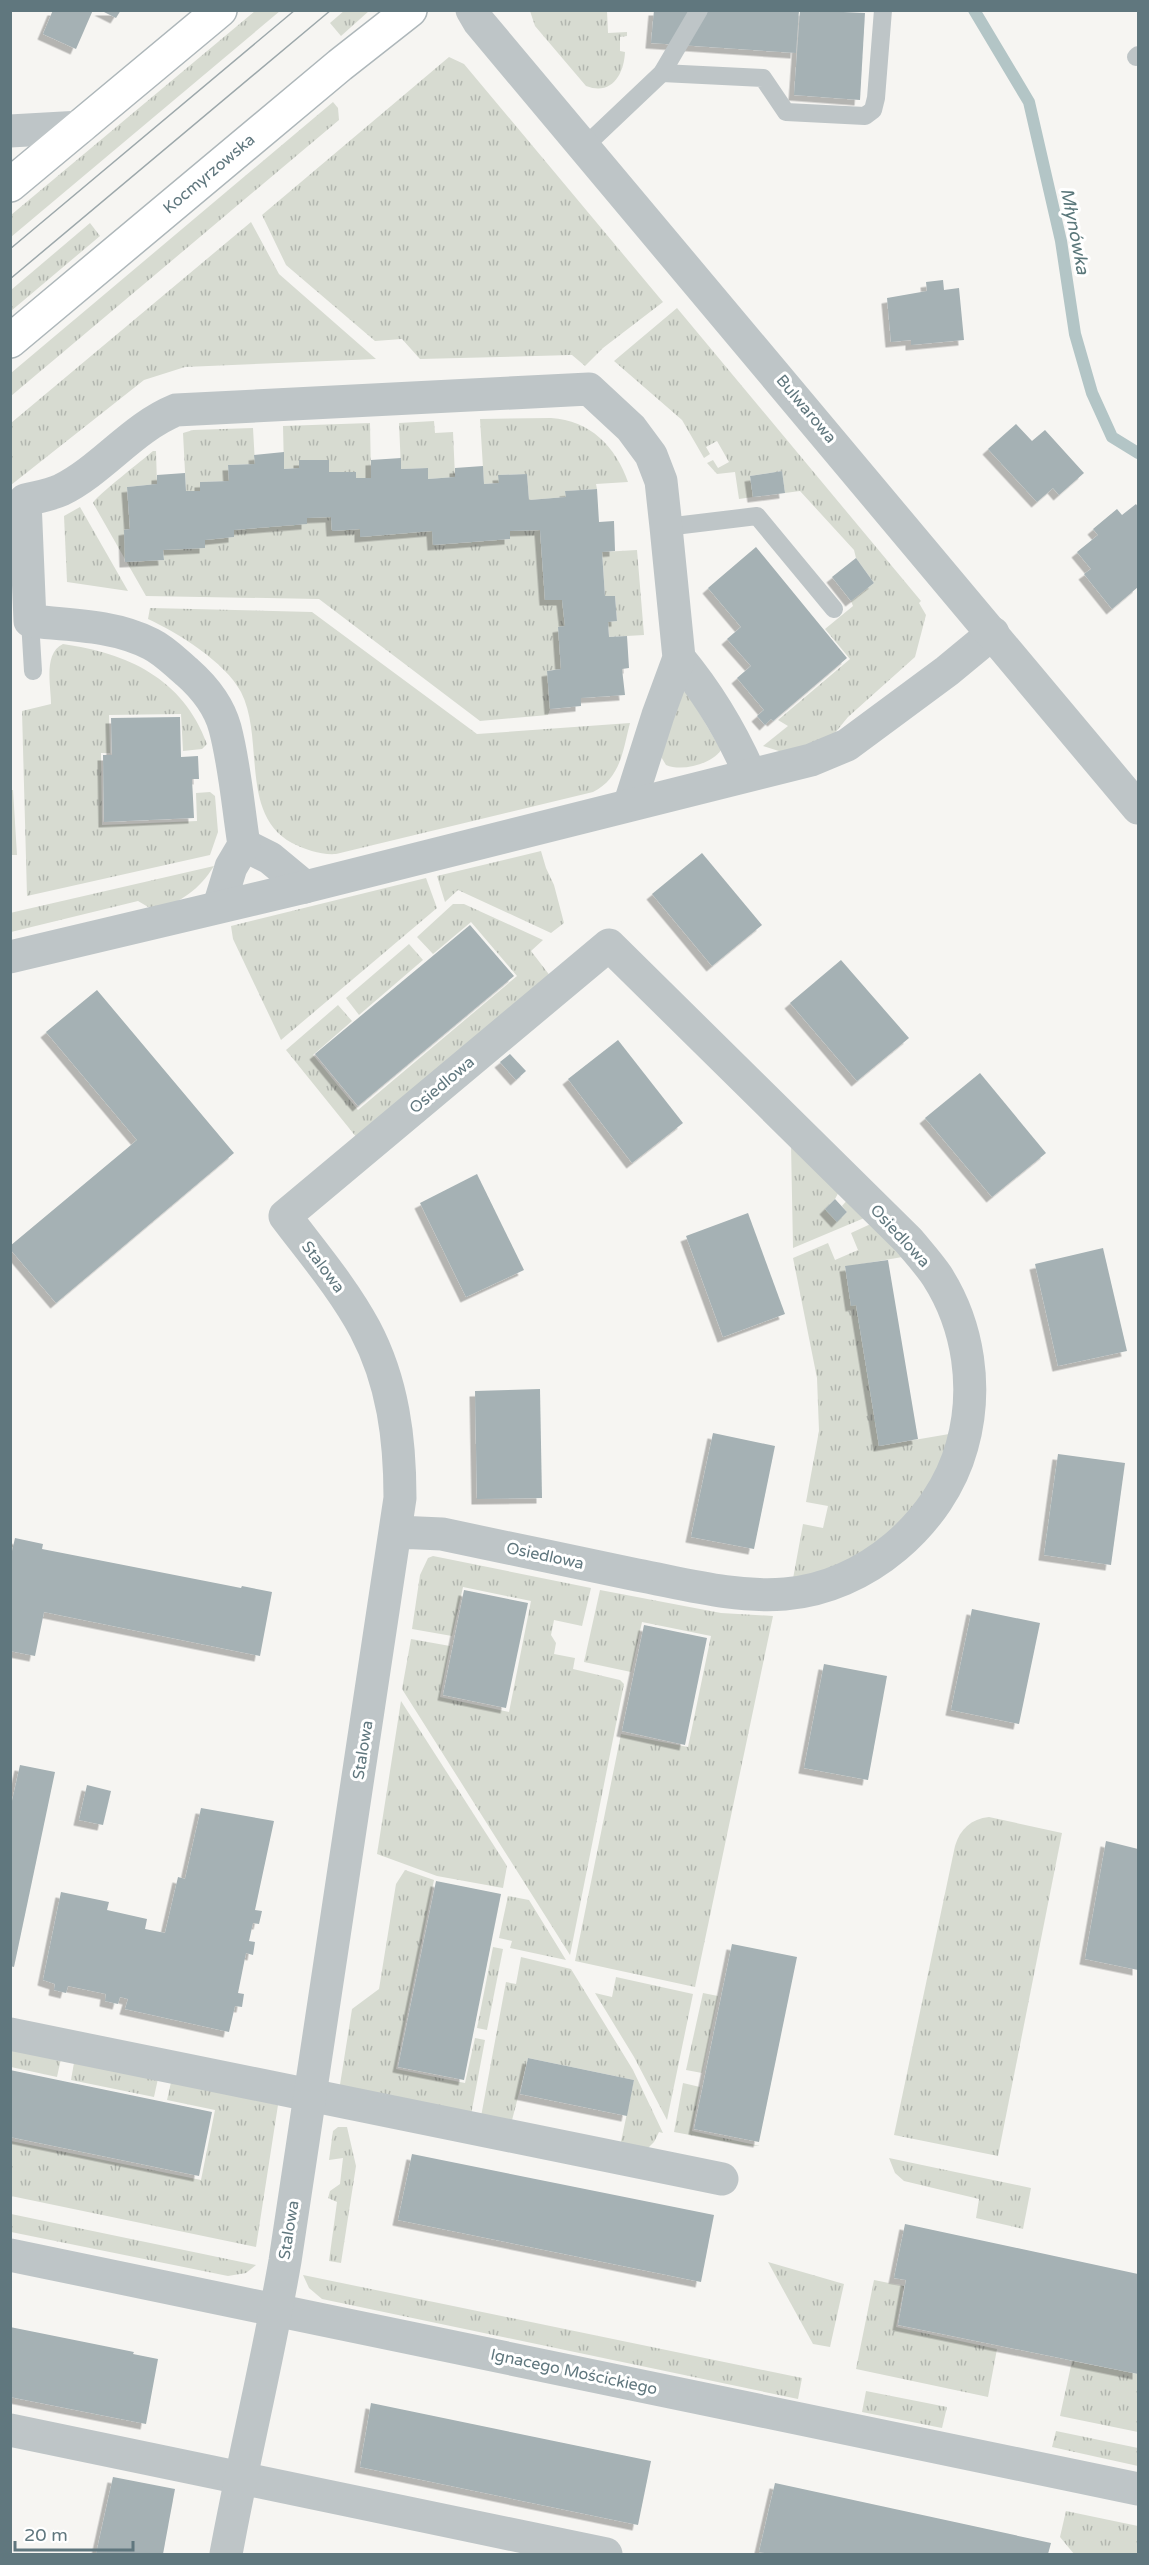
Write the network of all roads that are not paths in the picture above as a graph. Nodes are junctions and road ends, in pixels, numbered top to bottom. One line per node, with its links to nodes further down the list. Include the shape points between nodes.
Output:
1 (220, 10): 7 (main road)
2 (410, 10): 11 (main road, Kocmyrzowska)
3 (472, 10): 9 (street, Bulwarowa)
4 (699, 10): 6 (lane)
5 (883, 10): 6 (lane, via 876,98 873,110 865,116 786,112 763,78)
6 (662, 73): 9 (lane)
7 (81, 127): 8 (street); 10 (main road)
8 (10, 131)
9 (585, 146): 15 (street, Bulwarowa)
10 (10, 186)
11 (10, 341)
12 (666, 527): 13 (lane, via 757,516); 14 (street, via 661,482 651,454 631,428 589,389 176,410 148,424 72,483 25,500); 16 (street)
13 (834, 609)
14 (30, 621): 17 (lane); 21 (street, via 136,637 164,652 193,678 215,704 225,728)
15 (993, 633): 18 (street, via 847,745 810,760); 20 (street, Bulwarowa)
16 (679, 657): 18 (street, via 706,690); 19 (street)
17 (33, 671)
18 (750, 774): 19 (street)
19 (630, 803): 22 (street)
20 (1138, 808)
21 (244, 845): 22 (street, via 270,858); 23 (street, via 231,867)
22 (305, 887): 23 (street)
23 (219, 906): 24 (street)
24 (10, 957)
25 (285, 1216): 26 (street, Stalowa, via 346,1298 378,1356 396,1418 400,1498); 26 (street, Osiedlowa, via 609,945 909,1241 936,1276 958,1319 968,1361 969,1399 963,1443 949,1482 922,1520 892,1549 843,1579 784,1594 732,1593 442,1534)
26 (397, 1532): 28 (street, Stalowa)
27 (10, 2034): 28 (street)
28 (309, 2097): 29 (street); 31 (street, Stalowa)
29 (722, 2179)
30 (10, 2255): 31 (street, Ignacego Mościckiego)
31 (276, 2311): 33 (street, Stalowa); 34 (street, Ignacego Mościckiego)
32 (10, 2430): 33 (street)
33 (240, 2478): 35 (street, Stalowa); 36 (street)
34 (1138, 2489)
35 (226, 2554)
36 (606, 2554)

